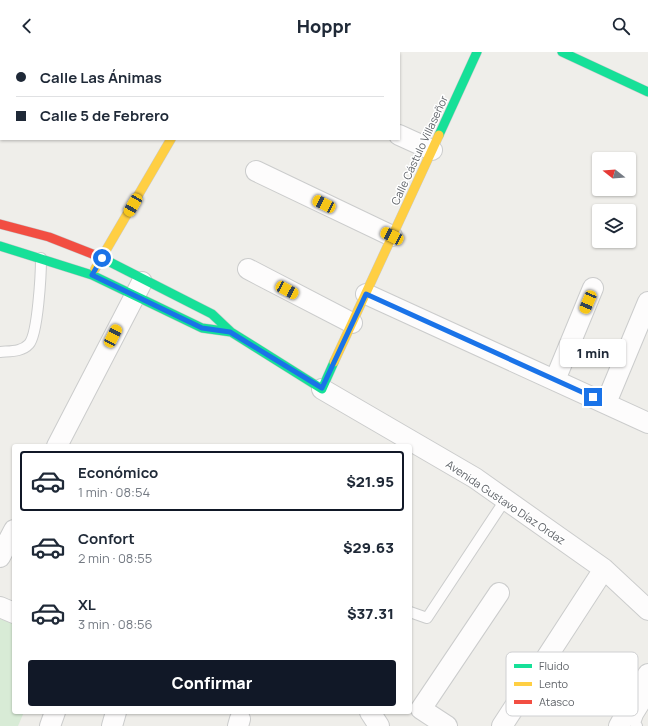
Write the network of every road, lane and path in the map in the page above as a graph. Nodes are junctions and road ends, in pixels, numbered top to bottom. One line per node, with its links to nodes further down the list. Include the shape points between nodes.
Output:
1 (477, 52): 6 (street, Calle Cástulo Villaseñor)
2 (562, 52): 3 (street)
3 (648, 92)
4 (400, 135): 6 (street)
5 (170, 140): 12 (street)
6 (432, 150): 9 (street, Calle Cástulo Villaseñor)
7 (256, 171): 9 (street)
8 (0, 224): 12 (street, Avenida Gustavo Díaz Ordaz, via 49,237)
9 (392, 236): 17 (street, Calle Cástulo Villaseñor)
10 (0, 246): 11 (street, Avenida Gustavo Díaz Ordaz)
11 (41, 258): 14 (street, Avenida Gustavo Díaz Ordaz); 22 (lane, via 34,332 30,344 20,350)
12 (102, 258): 14 (street); 15 (street, Avenida Gustavo Díaz Ordaz)
13 (248, 269): 20 (street)
14 (92, 275): 18 (street, Avenida Gustavo Díaz Ordaz)
15 (144, 278): 18 (street); 21 (street, Avenida Gustavo Díaz Ordaz, via 212,314)
16 (593, 288): 23 (street)
17 (366, 294): 20 (street, Calle Cástulo Villaseñor); 23 (street)
18 (134, 295): 21 (street, Avenida Gustavo Díaz Ordaz, via 202,328); 27 (street)
19 (648, 302): 25 (street)
20 (352, 323): 24 (street, Calle Cástulo Villaseñor)
21 (230, 332): 24 (street, Avenida Gustavo Díaz Ordaz)
22 (0, 352)
23 (555, 380): 25 (street)
24 (322, 388): 28 (street, Avenida Gustavo Díaz Ordaz, via 475,478)
25 (606, 403): 26 (street)
26 (648, 422)
27 (58, 444)
28 (505, 500): 31 (street, Avenida Gustavo Díaz Ordaz); 36 (lane, via 427,618)
29 (12, 534): 30 (street)
30 (0, 557)
31 (604, 569): 34 (street, Avenida Gustavo Díaz Ordaz); 37 (street)
32 (499, 592): 51 (street, via 421,709)
33 (0, 607): 35 (street)
34 (648, 610)
35 (12, 612)
36 (412, 613)
37 (550, 652)
38 (648, 674): 39 (street)
39 (638, 691)
40 (648, 699): 44 (lane)
41 (54, 714): 48 (street)
42 (115, 714): 49 (street)
43 (371, 714): 50 (street)
44 (638, 715)
45 (508, 716): 52 (street)
46 (624, 716): 53 (street)
47 (638, 716): 54 (lane)
48 (50, 726)
49 (112, 726)
50 (379, 726)
51 (447, 726)
52 (502, 726)
53 (618, 726)
54 (637, 726)

